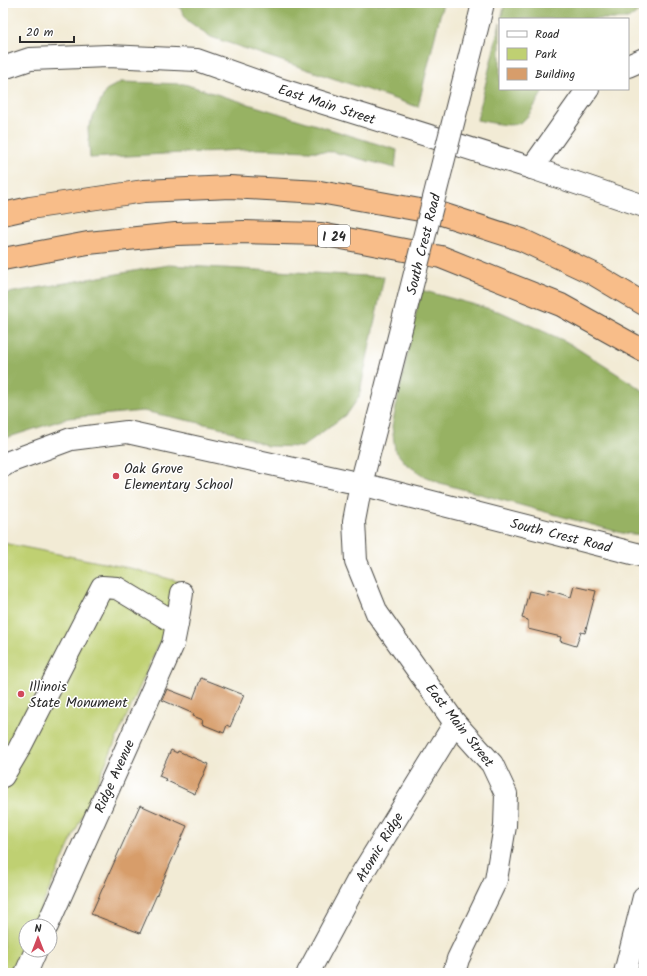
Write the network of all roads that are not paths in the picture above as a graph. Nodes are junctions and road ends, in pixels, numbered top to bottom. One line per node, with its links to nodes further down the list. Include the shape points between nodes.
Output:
1 (481, 11): 13 (street, South Crest Road, bridge)
2 (644, 59): 3 (street)
3 (629, 66)
4 (3, 68): 6 (street, East Main Street, via 30,60 108,56 197,60 278,89)
5 (587, 90): 6 (street)
6 (532, 168): 7 (street, East Main Street)
7 (644, 206)
8 (3, 214): 10 (highway, via 144,191 230,187 320,192 442,214 522,240 592,273)
9 (3, 259): 11 (highway, I 24, via 88,243 176,234 321,234 441,257 561,305)
10 (644, 304)
11 (644, 351)
12 (3, 466): 13 (street, South Crest Road, via 71,439 127,432)
13 (361, 484): 14 (street, South Crest Road); 17 (street, East Main Street, via 354,521 356,561 377,613)
14 (644, 556)
15 (182, 593): 16 (street, Ridge Avenue)
16 (177, 624): 18 (street, via 117,588 102,588); 20 (street, Ridge Avenue, via 174,644)
17 (455, 723): 24 (street, Atomic Ridge, via 358,880); 25 (street, East Main Street, via 492,764 506,794 505,826 496,880 458,958)
18 (3, 776)
19 (644, 897): 21 (street)
20 (51, 918)
21 (633, 957)
22 (33, 958): 23 (street)
23 (26, 973)
24 (308, 973)
25 (454, 973)

